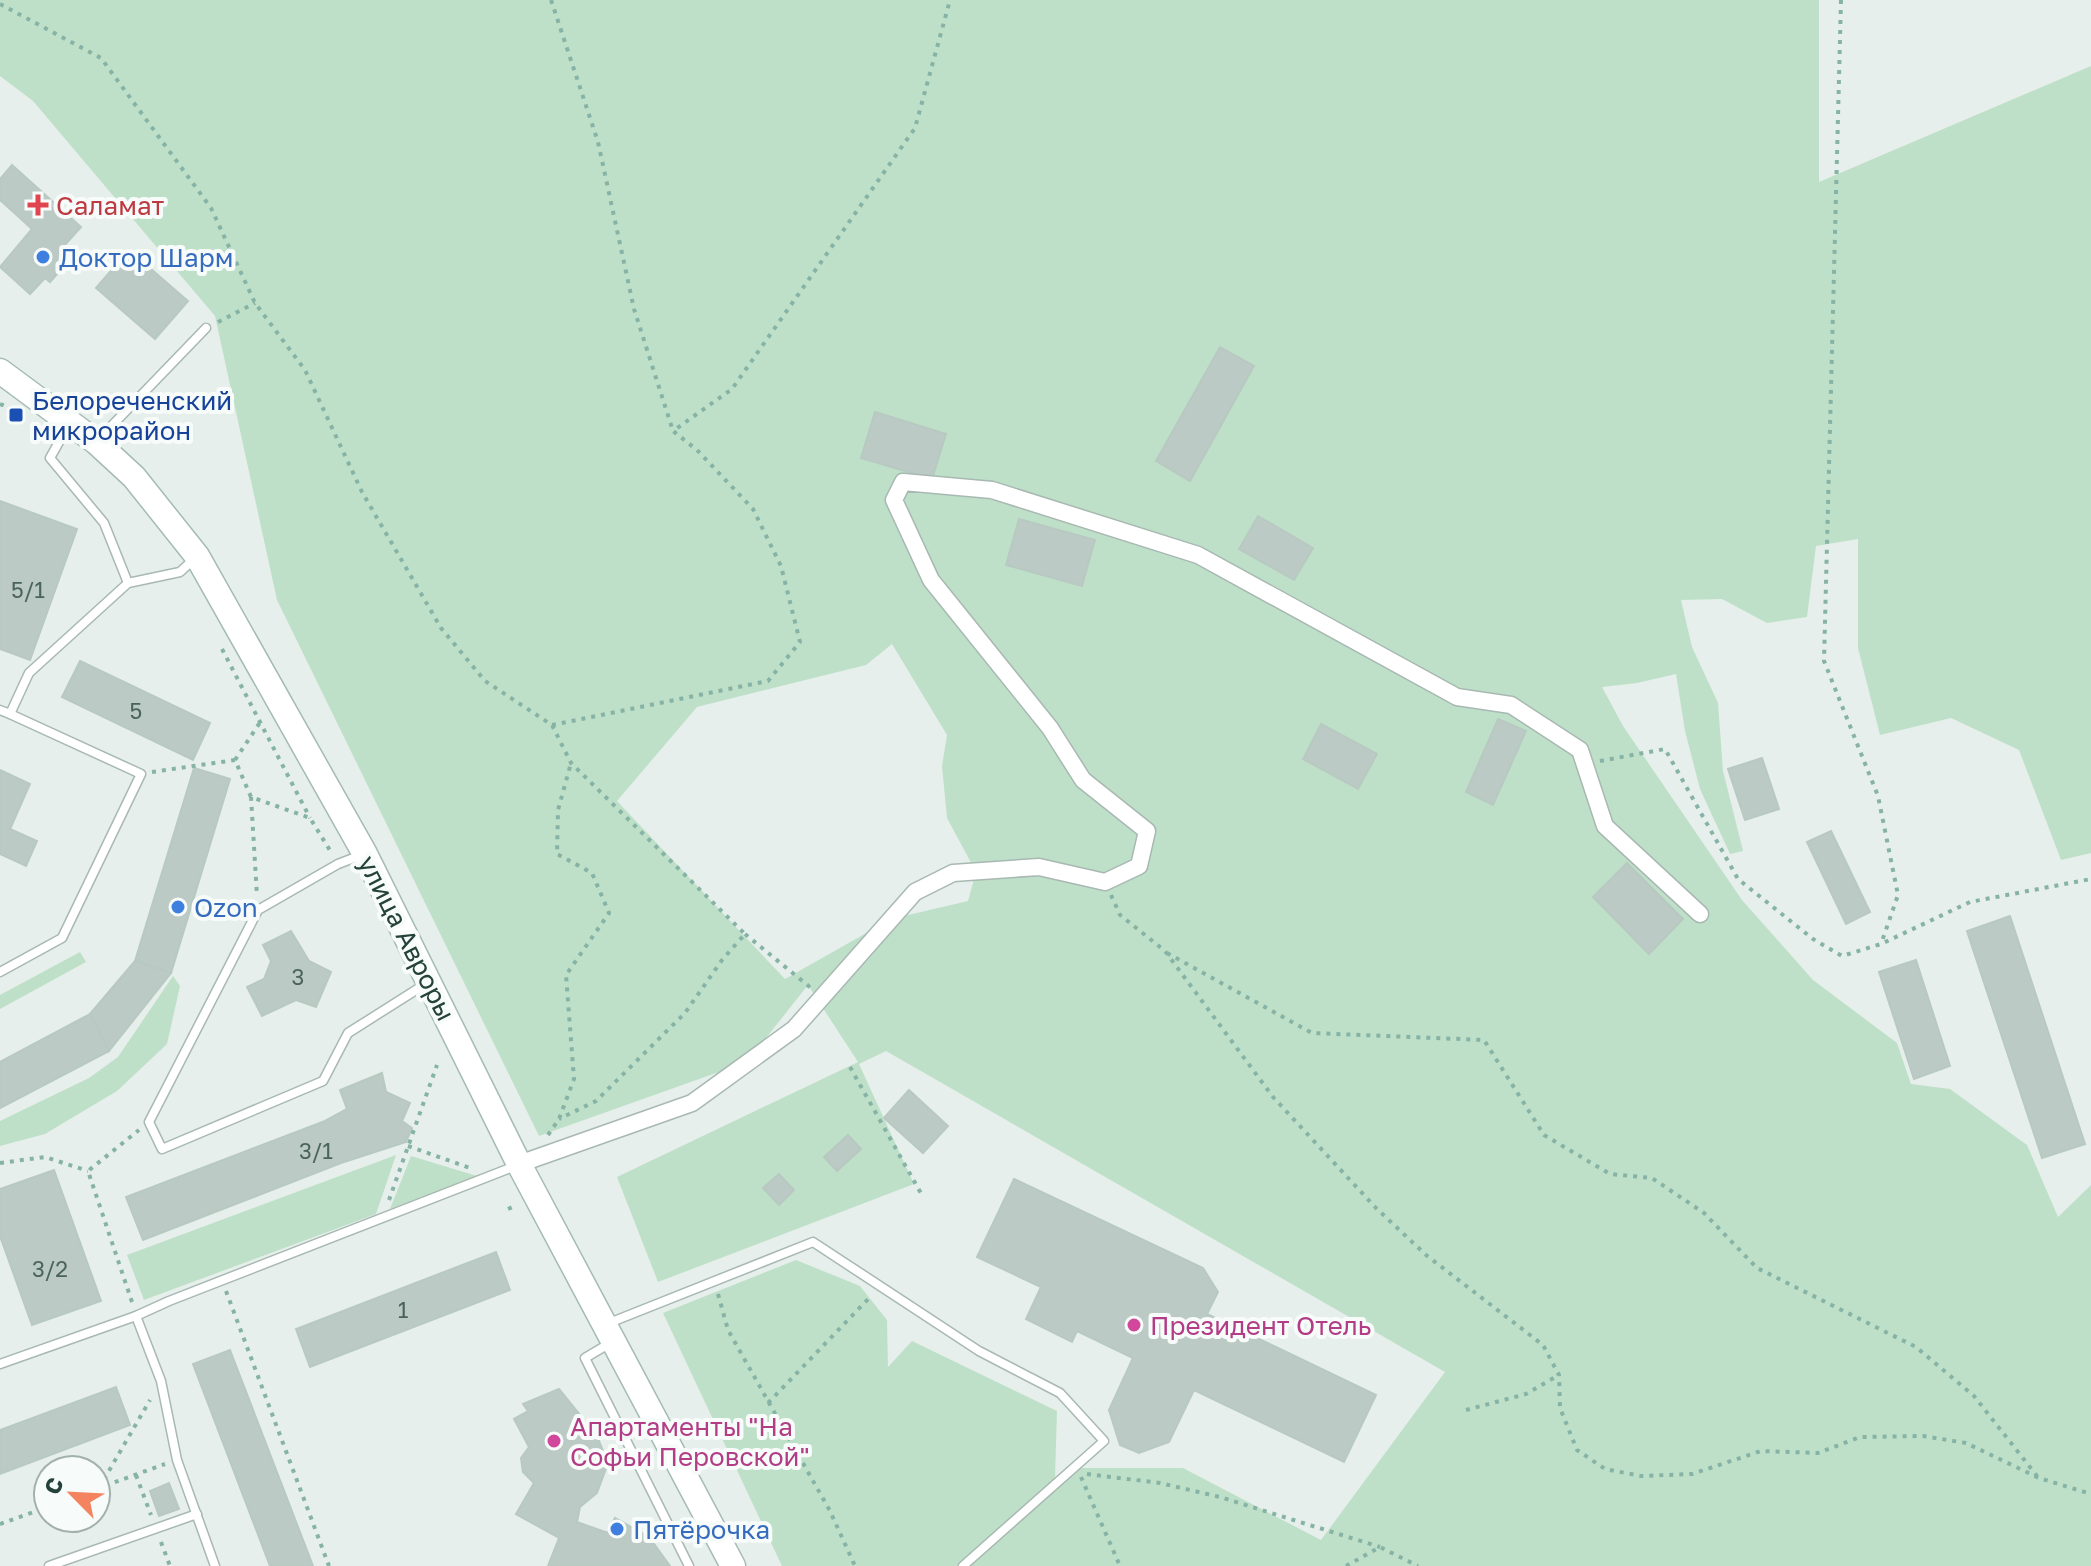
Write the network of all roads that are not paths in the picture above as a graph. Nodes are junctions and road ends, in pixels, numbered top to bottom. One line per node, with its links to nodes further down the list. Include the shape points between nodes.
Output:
1 (206, 328): 4 (lane)
2 (0, 371): 3 (street, улица Авроры)
3 (69, 422): 4 (street, улица Авроры); 6 (lane, via 50,458 104,523)
4 (96, 442): 5 (street, улица Авроры, via 134,477)
5 (197, 556): 6 (lane, via 180,572); 9 (street, улица Авроры)
6 (128, 583): 8 (lane, via 29,673)
7 (0, 710): 8 (lane)
8 (10, 714): 11 (lane, via 141,774 62,938)
9 (365, 854): 12 (street, улица Авроры); 12 (lane, via 258,910 149,1122 162,1149 323,1081 348,1033)
10 (1700, 914): 13 (street, via 1605,826 1580,750 1511,705 1457,697 1198,555 992,490 903,482 894,500 931,580 1050,728 1083,780 1147,831 1139,866 1105,882 1039,867 953,873 915,892 794,1029 692,1103)
11 (0, 972)
12 (430, 982): 13 (street, улица Авроры)
13 (519, 1164): 14 (lane); 15 (street, улица Авроры)
14 (136, 1316): 16 (lane); 17 (lane, via 161,1381 177,1460)
15 (609, 1333): 20 (lane, via 585,1358); 21 (street, улица Авроры); 22 (lane, via 714,1280 813,1242 979,1351 1060,1393 1104,1441)
16 (0, 1364)
17 (197, 1514): 18 (lane); 19 (lane)
18 (49, 1566)
19 (215, 1566)
20 (689, 1566)
21 (733, 1566)
22 (963, 1566)

